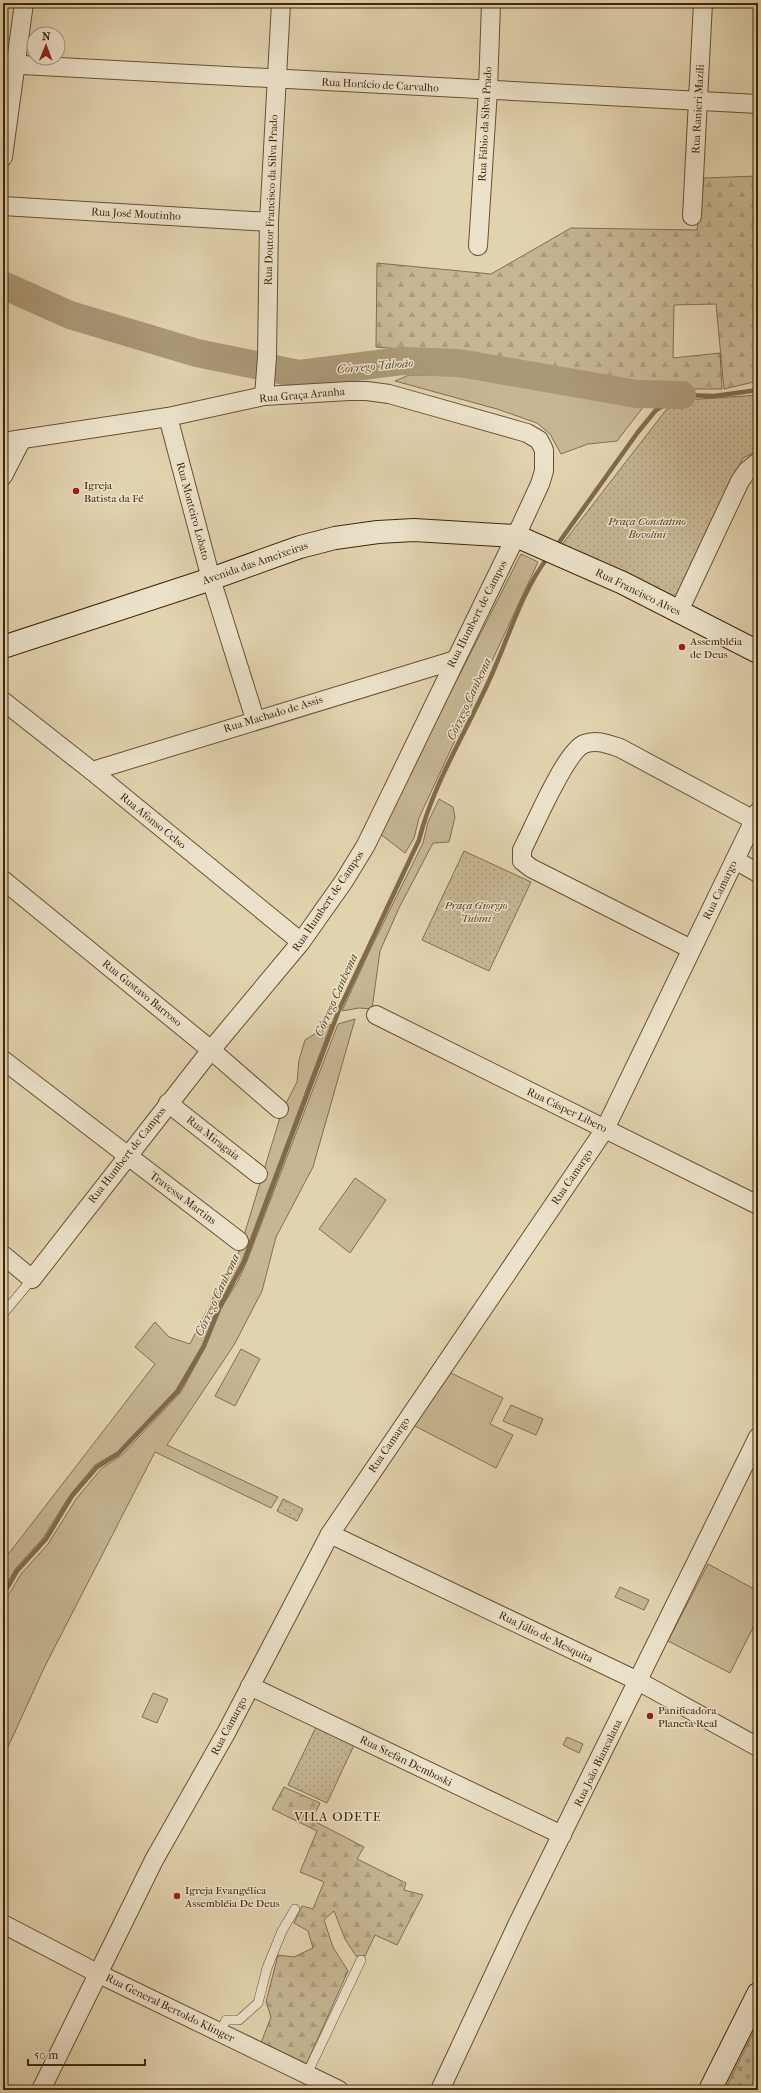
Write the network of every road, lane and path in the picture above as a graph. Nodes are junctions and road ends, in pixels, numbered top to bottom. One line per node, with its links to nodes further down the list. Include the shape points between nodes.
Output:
1 (24, 3): 5 (street)
2 (281, 3): 6 (street, Rua Doutor Francisco da Silva Prado)
3 (491, 3): 7 (street, Rua Fábio da Silva Prado)
4 (703, 3): 8 (street, Rua Ranieri Mazili)
5 (10, 65): 6 (street, Rua Horácio de Carvalho); 10 (street)
6 (276, 80): 7 (street, Rua Horácio de Carvalho); 13 (street, Rua Doutor Francisco da Silva Prado)
7 (488, 90): 8 (street, Rua Horácio de Carvalho); 14 (street, Rua Fábio da Silva Prado)
8 (699, 102): 9 (street, Rua Horácio de Carvalho); 12 (street, Rua Ranieri Mazili)
9 (758, 104)
10 (3, 157)
11 (3, 206): 13 (street, Rua José Moutinho)
12 (692, 216)
13 (269, 222): 15 (street, Rua Doutor Francisco da Silva Prado)
14 (478, 246)
15 (264, 394): 16 (street, Rua Graça Aranha); 17 (street, Rua Graça Aranha, via 367,391 389,394)
16 (168, 417): 18 (street, Rua Graça Aranha); 23 (street, Rua Monteiro Lobato)
17 (527, 433): 22 (street, Rua Humbert de Campos, via 539,440 544,450 544,471)
18 (22, 439): 19 (street, Rua Graça Aranha); 21 (street)
19 (3, 442)
20 (758, 462): 24 (street, via 746,471 740,481)
21 (3, 476)
22 (526, 540): 23 (street, Avenida das Ameixeiras, via 414,530 378,532 335,538 300,547); 24 (street, Rua Francisco Alves); 27 (street, Rua Humbert de Campos)
23 (211, 579): 25 (street, Avenida das Ameixeiras); 29 (street, Rua Monteiro Lobato)
24 (679, 611): 26 (street, Rua Francisco Alves)
25 (3, 647)
26 (758, 652)
27 (455, 660): 29 (street, Rua Machado de Assis); 35 (street, Rua Humbert de Campos, via 366,845)
28 (3, 701): 30 (street, Rua Afonso Celso)
29 (255, 719): 30 (street, Rua Machado de Assis)
30 (92, 770): 35 (street, Rua Afonso Celso)
31 (756, 816): 32 (street, Rua Camargo); 36 (street, via 620,748 603,742 591,742 583,744 569,758 522,850 522,861 531,868)
32 (734, 860): 33 (street); 36 (street, Rua Camargo)
33 (758, 872)
34 (3, 880): 38 (street, Rua Gustavo Barroso)
35 (301, 942): 38 (street, Rua Humbert de Campos)
36 (691, 949): 42 (street, Rua Camargo)
37 (376, 1015): 42 (street, Rua Cásper Libero)
38 (211, 1050): 40 (street, Rua Humbert de Campos); 41 (street, Rua Gustavo Barroso)
39 (3, 1060): 43 (street, Travessa Martins)
40 (168, 1103): 43 (street, Rua Humbert de Campos); 44 (street, Rua Miragaia)
41 (279, 1109)
42 (605, 1129): 45 (street, Rua Cásper Libero); 51 (street, Rua Camargo)
43 (127, 1156): 46 (street, Travessa Martins); 48 (street, Rua Humbert de Campos)
44 (258, 1174)
45 (756, 1199)
46 (239, 1241)
47 (3, 1255): 48 (street)
48 (32, 1279): 49 (lane)
49 (3, 1314)
50 (758, 1437): 52 (street, Rua João Biancalana)
51 (330, 1534): 52 (street, Rua Júlio de Mesquita); 53 (street, Rua Camargo)
52 (638, 1681): 54 (street, Rua Júlio de Mesquita); 55 (street, Rua João Biancalana)
53 (250, 1686): 55 (street, Rua Stefan Demboski); 59 (street, Rua Camargo, via 154,1860)
54 (758, 1747)
55 (562, 1835): 65 (street, Rua João Biancalana)
56 (295, 1909): 61 (lane, via 267,1968 258,2003 239,2020 226,2020)
57 (3, 1924): 59 (street, Rua General Bertoldo Klinger)
58 (361, 1960): 62 (lane)
59 (99, 1974): 61 (street, Rua General Bertoldo Klinger); 63 (street, Rua Camargo)
60 (758, 1994): 66 (street)
61 (220, 2032): 62 (street, Rua General Bertoldo Klinger)
62 (307, 2074): 64 (street, Rua General Bertoldo Klinger)
63 (41, 2090)
64 (339, 2090)
65 (440, 2090)
66 (710, 2090)

